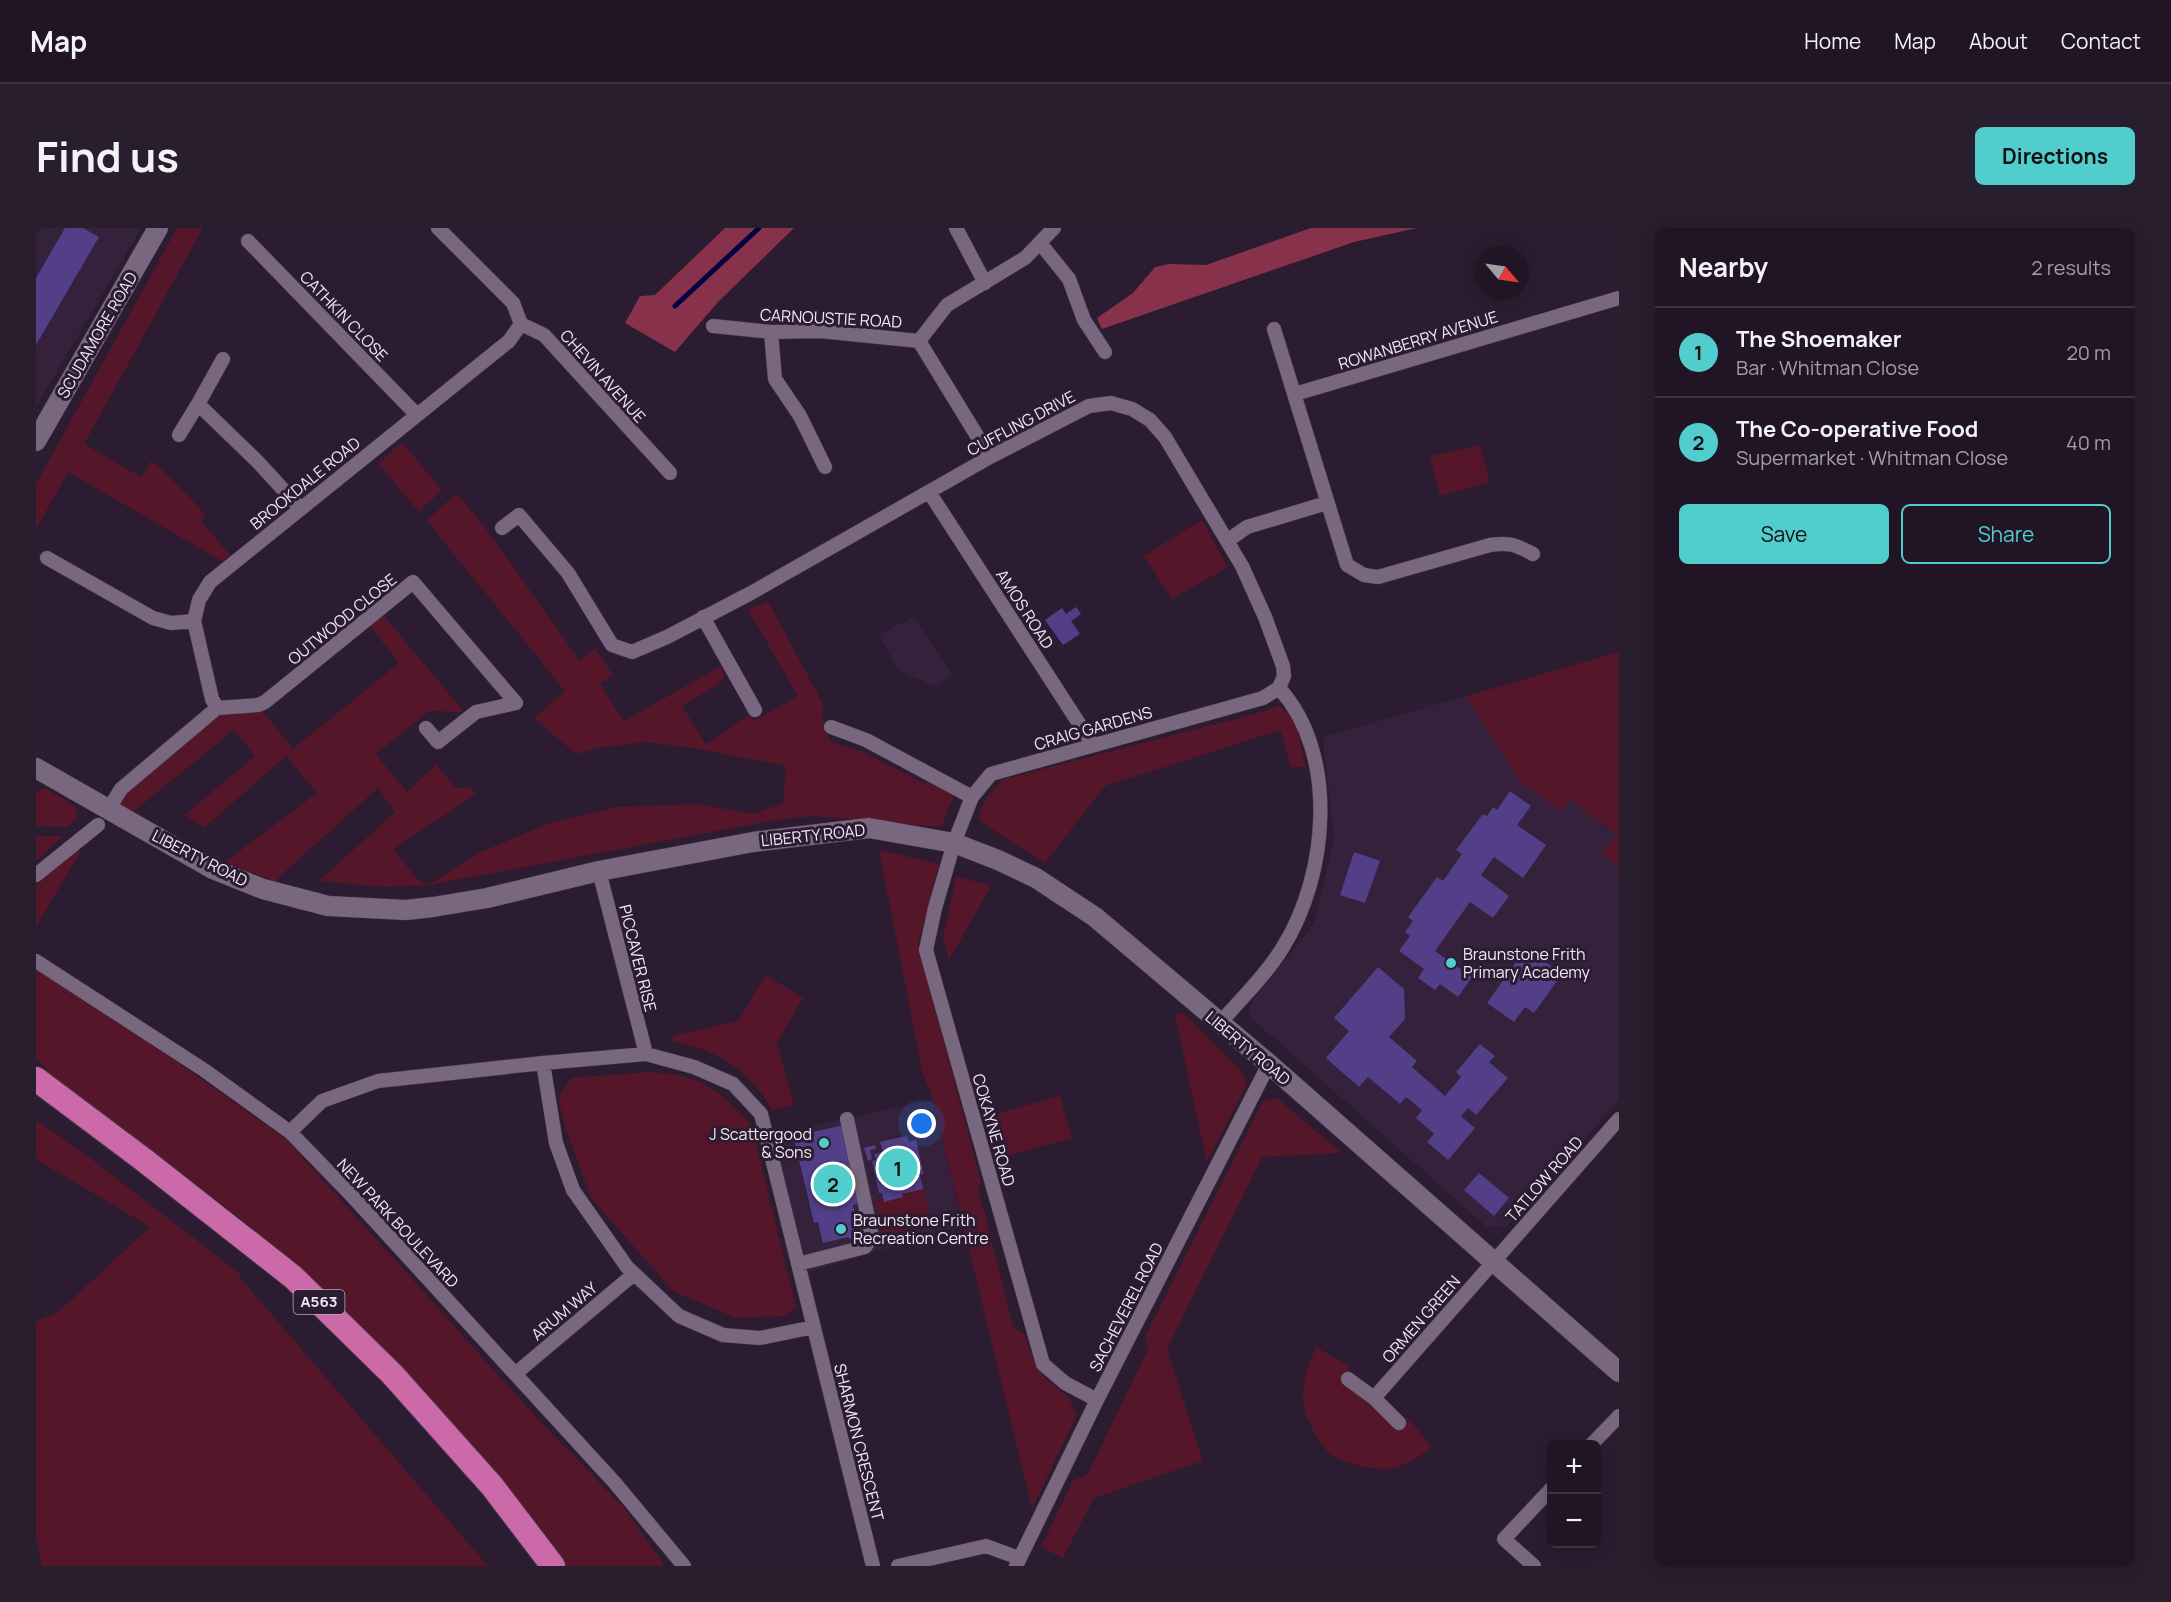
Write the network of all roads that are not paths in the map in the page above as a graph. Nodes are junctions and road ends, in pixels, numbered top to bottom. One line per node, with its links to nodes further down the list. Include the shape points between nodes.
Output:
1 (159, 228): 20 (street, SCUDAMORE ROAD)
2 (438, 228): 9 (street, via 513,303)
3 (956, 228): 7 (street)
4 (1054, 228): 6 (street)
5 (248, 241): 18 (street, CATHKIN CLOSE)
6 (1040, 243): 7 (street, via 1025,258); 14 (street, via 1069,279 1084,320)
7 (985, 283): 13 (street, via 947,305)
8 (1619, 298): 16 (street, ROWANBERRY AVENUE)
9 (521, 324): 18 (street, BROOKDALE ROAD, via 509,341); 23 (street, CHEVIN AVENUE, via 544,335)
10 (713, 326): 12 (street, CARNOUSTIE ROAD)
11 (1274, 329): 16 (street)
12 (771, 332): 13 (street, CARNOUSTIE ROAD, via 820,331); 22 (street, via 775,379 800,416)
13 (919, 341): 21 (street, CARNOUSTIE ROAD)
14 (1105, 352)
15 (223, 359): 17 (street)
16 (1295, 394): 25 (street)
17 (198, 404): 19 (street); 26 (street)
18 (416, 414): 26 (street, BROOKDALE ROAD)
19 (179, 435)
20 (36, 441)
21 (990, 457): 24 (street, CUFFLING DRIVE); 28 (street, CUFFLING DRIVE, via 1089,406 1111,403 1132,409 1150,420 1165,437)
22 (825, 467)
23 (670, 473)
24 (930, 492): 31 (street, CUFFLING DRIVE); 38 (street, AMOS ROAD)
25 (1327, 503): 28 (street, via 1247,527); 29 (street, via 1347,566 1364,575 1378,577 1505,542)
26 (300, 508): 32 (street, BROOKDALE ROAD, via 210,582 199,600)
27 (502, 528): 31 (street, CUFFLING DRIVE, via 519,515 568,573 612,645 632,652)
28 (1227, 541): 33 (street, CUFFLING DRIVE, via 1265,617 1283,666)
29 (1533, 554)
30 (47, 558): 32 (street, via 153,618 171,623)
31 (703, 617): 35 (street)
32 (194, 621): 34 (street, via 212,699)
33 (1279, 688): 38 (street, CRAIG GARDENS, via 1263,698); 46 (street, via 1300,717 1311,748 1320,797 1317,855 1304,904 1283,947)
34 (218, 708): 37 (street, OUTWOOD CLOSE, via 265,702 413,582 516,703 476,712 438,742); 41 (street, via 122,789)
35 (755, 710)
36 (831, 727): 40 (street, via 866,740)
37 (426, 728)
38 (1093, 745): 40 (street, CRAIG GARDENS, via 991,774)
39 (36, 768): 41 (street, LIBERTY ROAD)
40 (972, 797): 42 (street, CRAIG GARDENS)
41 (103, 817): 43 (street, LIBERTY ROAD, via 263,889 328,906 434,907); 44 (street)
42 (954, 843): 43 (street, LIBERTY ROAD, via 869,828 753,842); 46 (street, LIBERTY ROAD, via 1036,878 1066,897 1095,917); 62 (street, COKAYNE ROAD, via 926,950 1043,1364 1065,1383)
43 (599, 870): 47 (street, PICCAVER RISE)
44 (36, 875)
45 (36, 961): 53 (street, NEW PARK BOULEVARD, via 204,1070)
46 (1219, 1024): 49 (street, LIBERTY ROAD)
47 (646, 1054): 48 (street, SHARMON CRESCENT); 55 (street, SHARMON CRESCENT, via 694,1067 733,1084 760,1114)
48 (543, 1063): 53 (street, SHARMON CRESCENT, via 378,1081 322,1101); 56 (street, via 556,1143 573,1190)
49 (1269, 1064): 54 (street, LIBERTY ROAD); 62 (street, SACHEVEREL ROAD)
50 (38, 1080): 68 (highway, A563, via 293,1277 392,1374 492,1486)
51 (848, 1119): 55 (street, via 872,1238 865,1247)
52 (1619, 1119): 54 (street, TATLOW ROAD)
53 (290, 1132): 59 (street, NEW PARK BOULEVARD)
54 (1493, 1262): 58 (street, LIBERTY ROAD); 61 (street, ORMEN GREEN)
55 (798, 1264): 57 (street, SHARMON CRESCENT)
56 (634, 1274): 57 (street, via 679,1316 723,1335 760,1338); 59 (street, ARUM WAY)
57 (813, 1327): 70 (street, SHARMON CRESCENT)
58 (1619, 1372)
59 (515, 1374): 69 (street, NEW PARK BOULEVARD, via 615,1483)
60 (1348, 1378): 61 (street)
61 (1374, 1398): 64 (street)
62 (1097, 1400): 67 (street, SACHEVEREL ROAD)
63 (1619, 1416): 65 (street)
64 (1399, 1423)
65 (1596, 1440)
66 (1547, 1492): 72 (street, via 1504,1539)
67 (1018, 1562): 71 (street, via 987,1546)
68 (553, 1566)
69 (684, 1566)
70 (873, 1566)
71 (898, 1566)
72 (1534, 1566)

